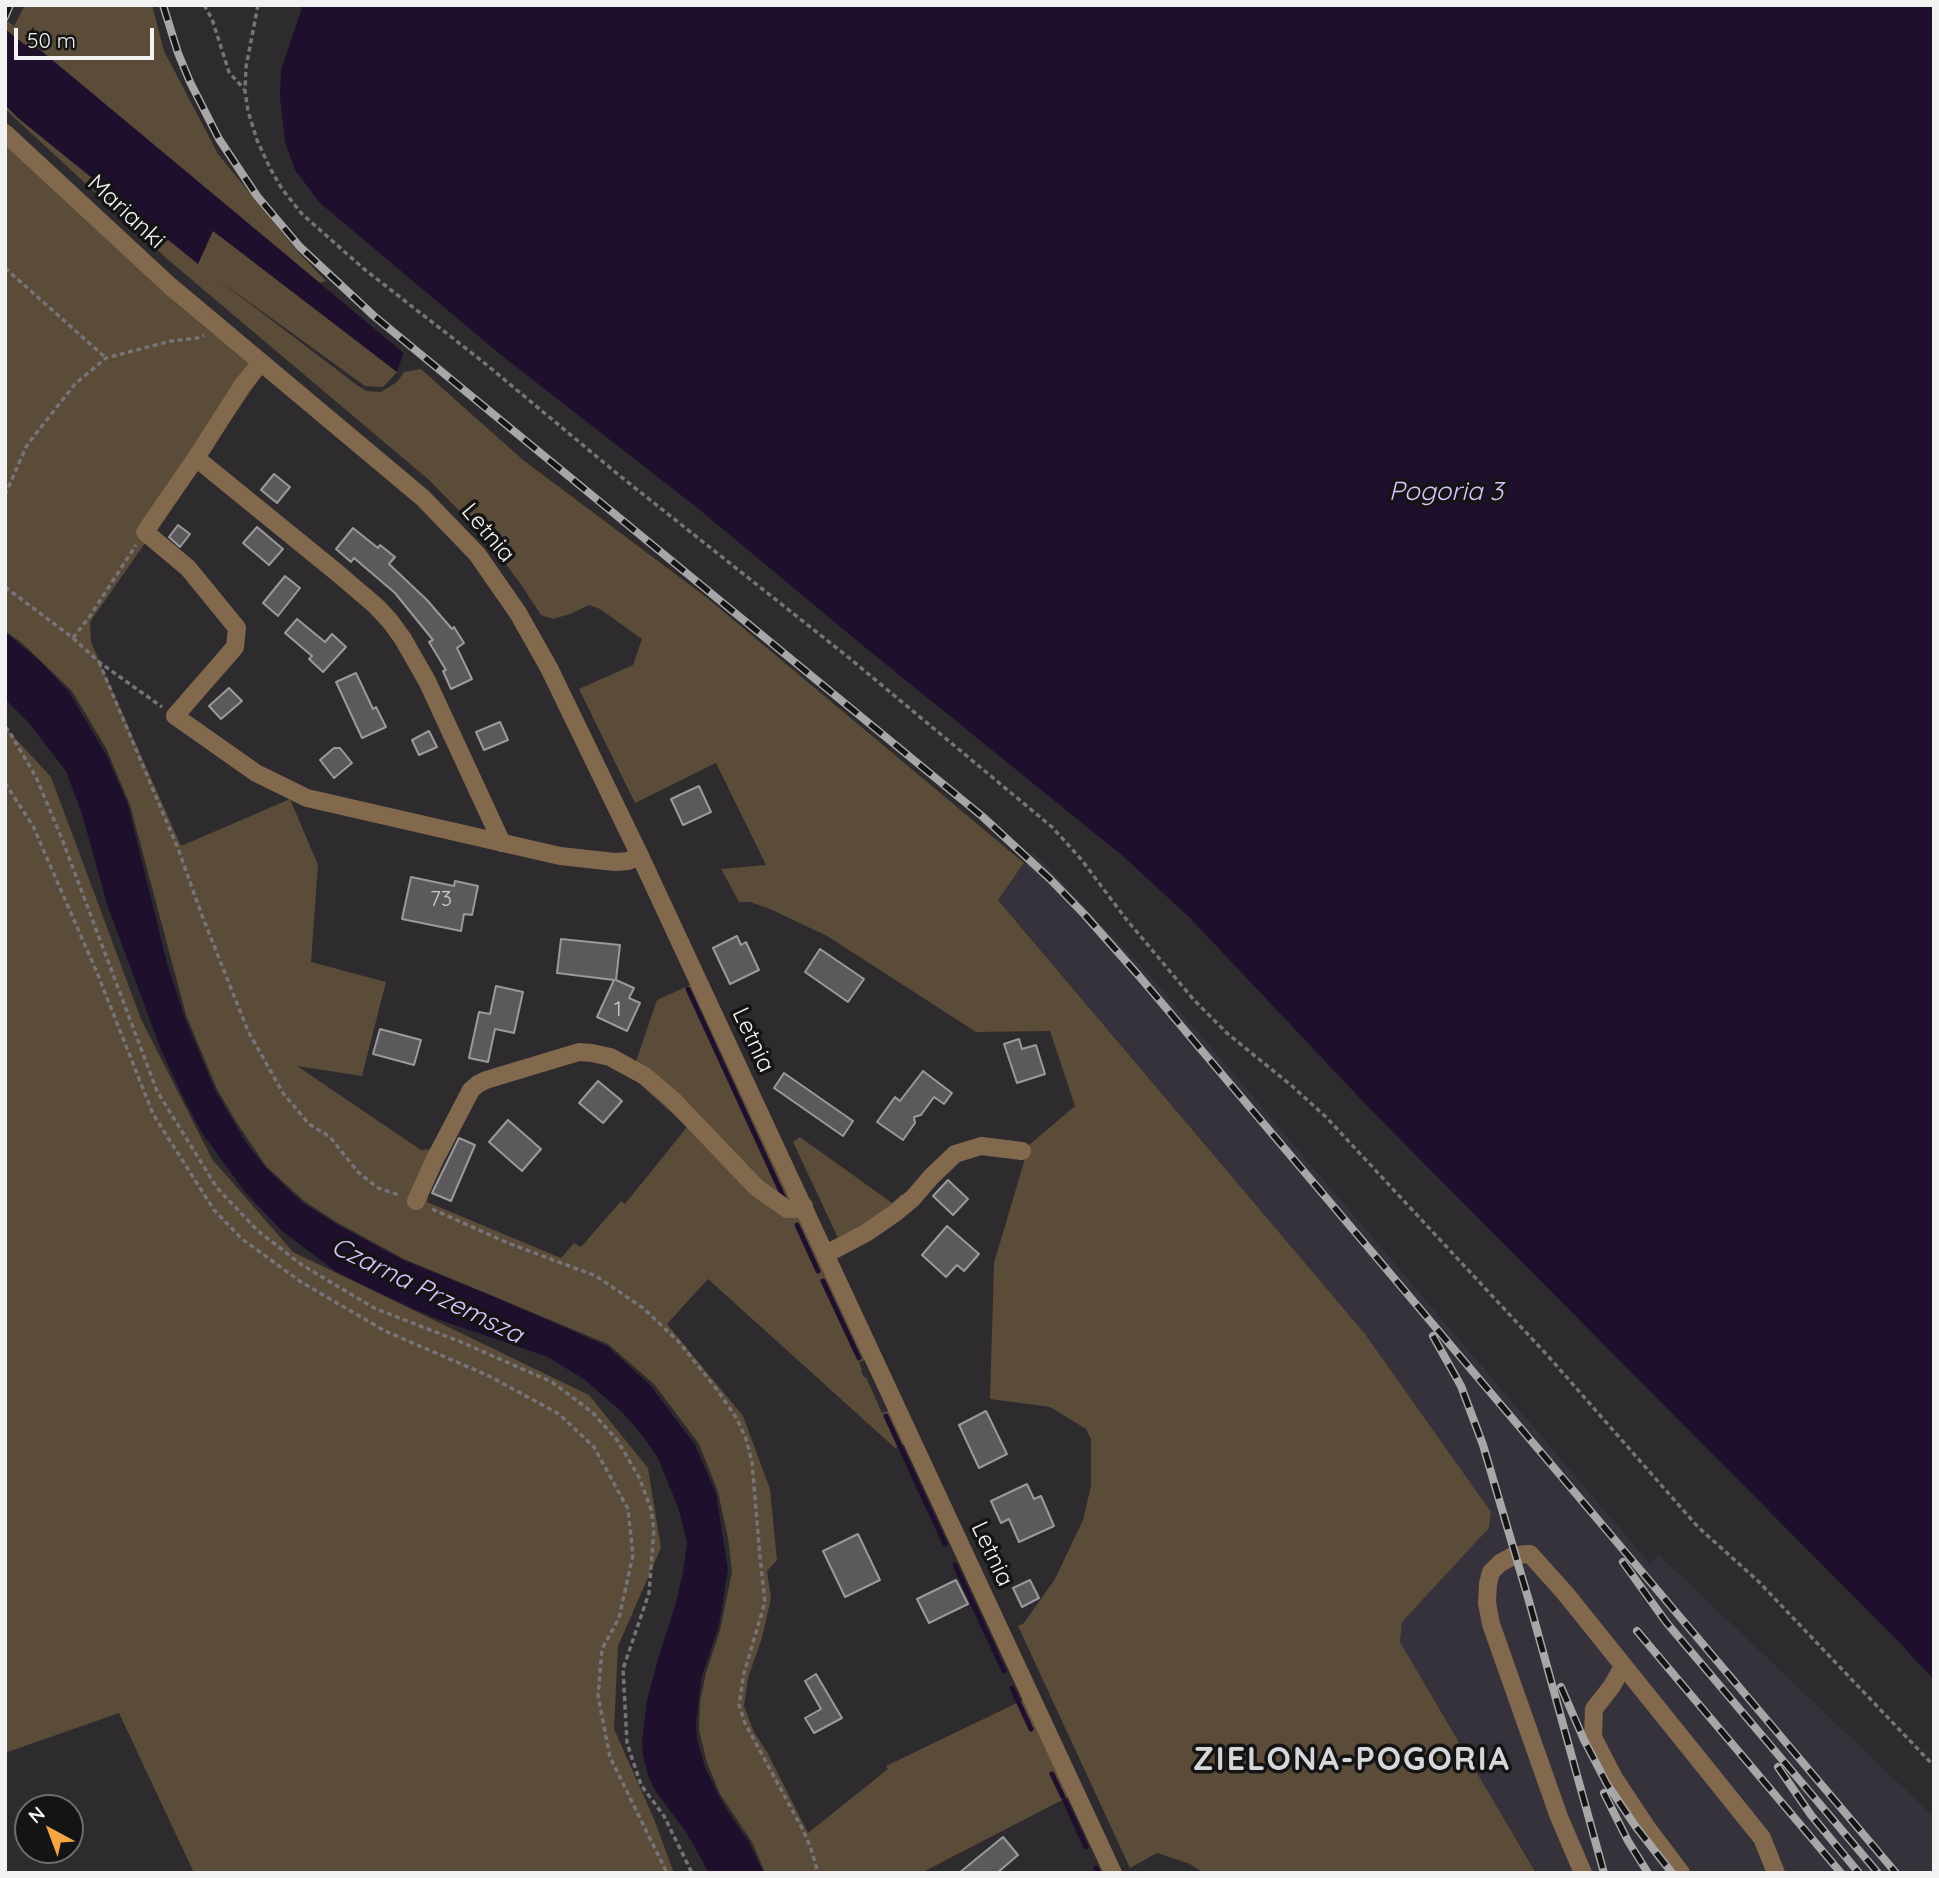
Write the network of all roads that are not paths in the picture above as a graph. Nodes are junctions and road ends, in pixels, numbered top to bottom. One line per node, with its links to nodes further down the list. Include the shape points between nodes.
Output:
1 (5, 133): 2 (street, Marianki)
2 (215, 324): 3 (street, Letnia)
3 (261, 362): 4 (street); 6 (street, Letnia, via 423,498 485,565 541,651)
4 (196, 458): 5 (street, via 390,621 427,681); 5 (street, via 145,532 188,568 237,628 235,647 175,716 256,773 307,798)
5 (502, 843): 6 (street, via 600,861 621,862)
6 (640, 856): 9 (street, Letnia)
7 (1022, 1151): 10 (street, via 981,1146 955,1154 895,1213)
8 (416, 1201): 9 (street, via 471,1090 486,1080 579,1052 610,1057 645,1076 757,1188 787,1209)
9 (804, 1206): 10 (street, Letnia)
10 (826, 1254): 12 (street, Letnia)
11 (1623, 1666): 13 (street, via 1530,1554 1516,1555 1492,1572 1487,1603 1491,1624); 14 (street, via 1594,1709 1592,1737 1614,1778); 15 (street, via 1762,1838)
12 (1113, 1873)
13 (1583, 1873)
14 (1681, 1873)
15 (1776, 1873)

